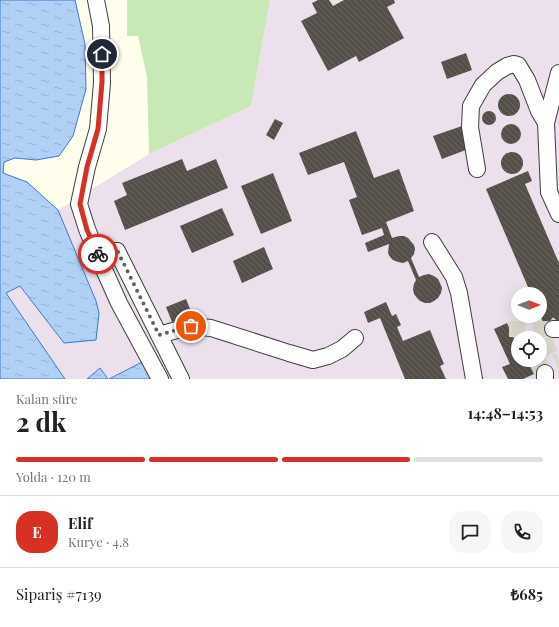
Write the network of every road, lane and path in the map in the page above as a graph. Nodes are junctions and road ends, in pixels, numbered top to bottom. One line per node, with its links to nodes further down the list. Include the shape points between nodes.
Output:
1 (96, 0): 7 (lane, via 101,26 102,82 98,129 80,204)
2 (559, 73): 3 (lane)
3 (546, 123): 4 (lane, via 518,65 507,66 497,72 483,85 471,106 470,127); 5 (lane, via 549,192)
4 (477, 169)
5 (559, 214)
6 (432, 242): 12 (lane, via 454,277 459,293)
7 (97, 254): 8 (lane, via 117,250); 10 (lane, via 119,303)
8 (159, 335): 9 (lane, via 191,326 211,328 313,360 342,349); 11 (lane)
9 (354, 338)
10 (160, 379)
11 (181, 379)
12 (474, 379)

